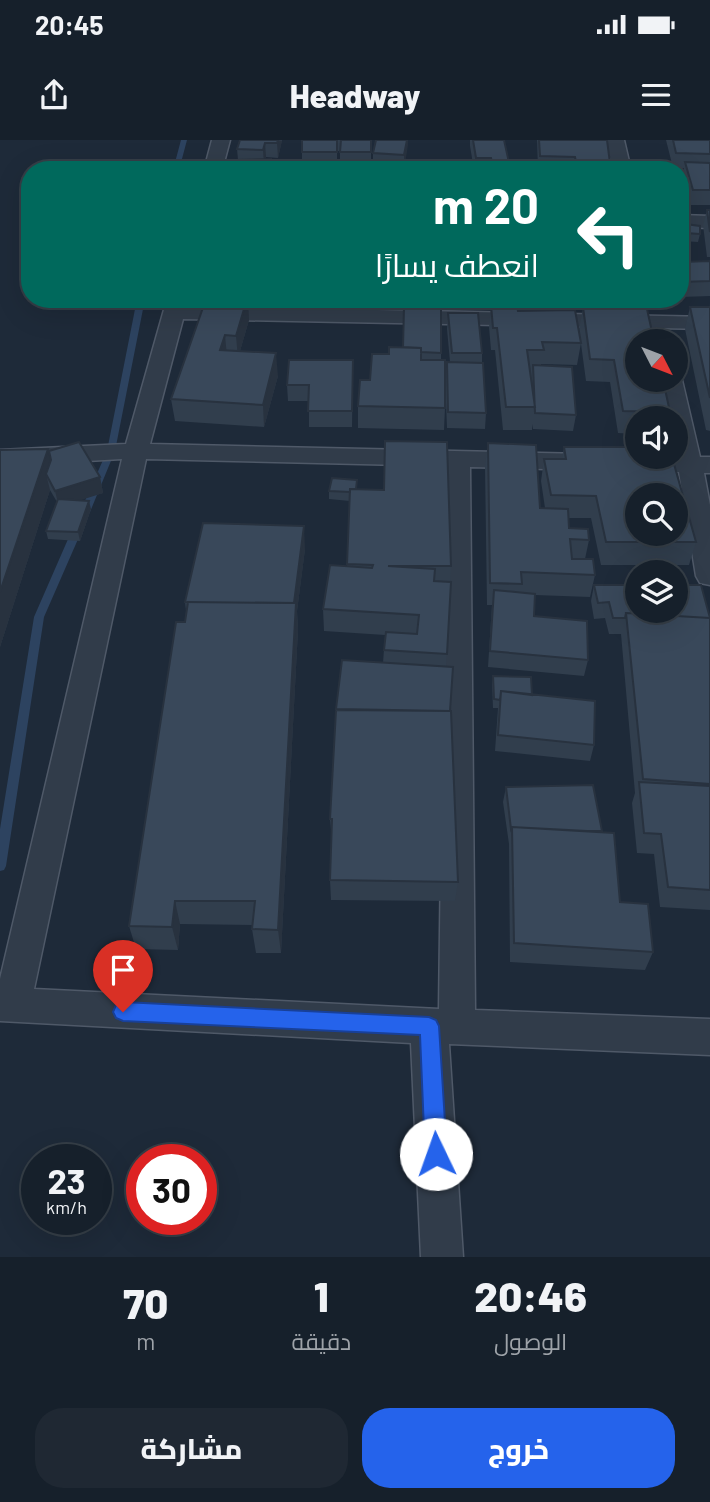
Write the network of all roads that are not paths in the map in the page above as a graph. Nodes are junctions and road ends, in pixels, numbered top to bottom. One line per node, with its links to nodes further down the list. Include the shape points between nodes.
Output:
1 (221, 140): 3 (street)
2 (615, 140): 4 (street)
3 (215, 161)
4 (620, 161)
5 (689, 221): 6 (street)
6 (710, 222)
7 (175, 308): 15 (street)
8 (215, 308): 11 (street)
9 (654, 308): 12 (street)
10 (710, 323): 13 (street)
11 (625, 329)
12 (659, 329)
13 (672, 329)
14 (674, 392): 18 (street)
15 (136, 451): 16 (street); 17 (street); 20 (street)
16 (0, 457)
17 (458, 459): 18 (street); 21 (street)
18 (700, 465): 19 (street)
19 (708, 562)
20 (6, 1005): 21 (street)
21 (443, 1027): 22 (street); 23 (street)
22 (710, 1037)
23 (442, 1257)

